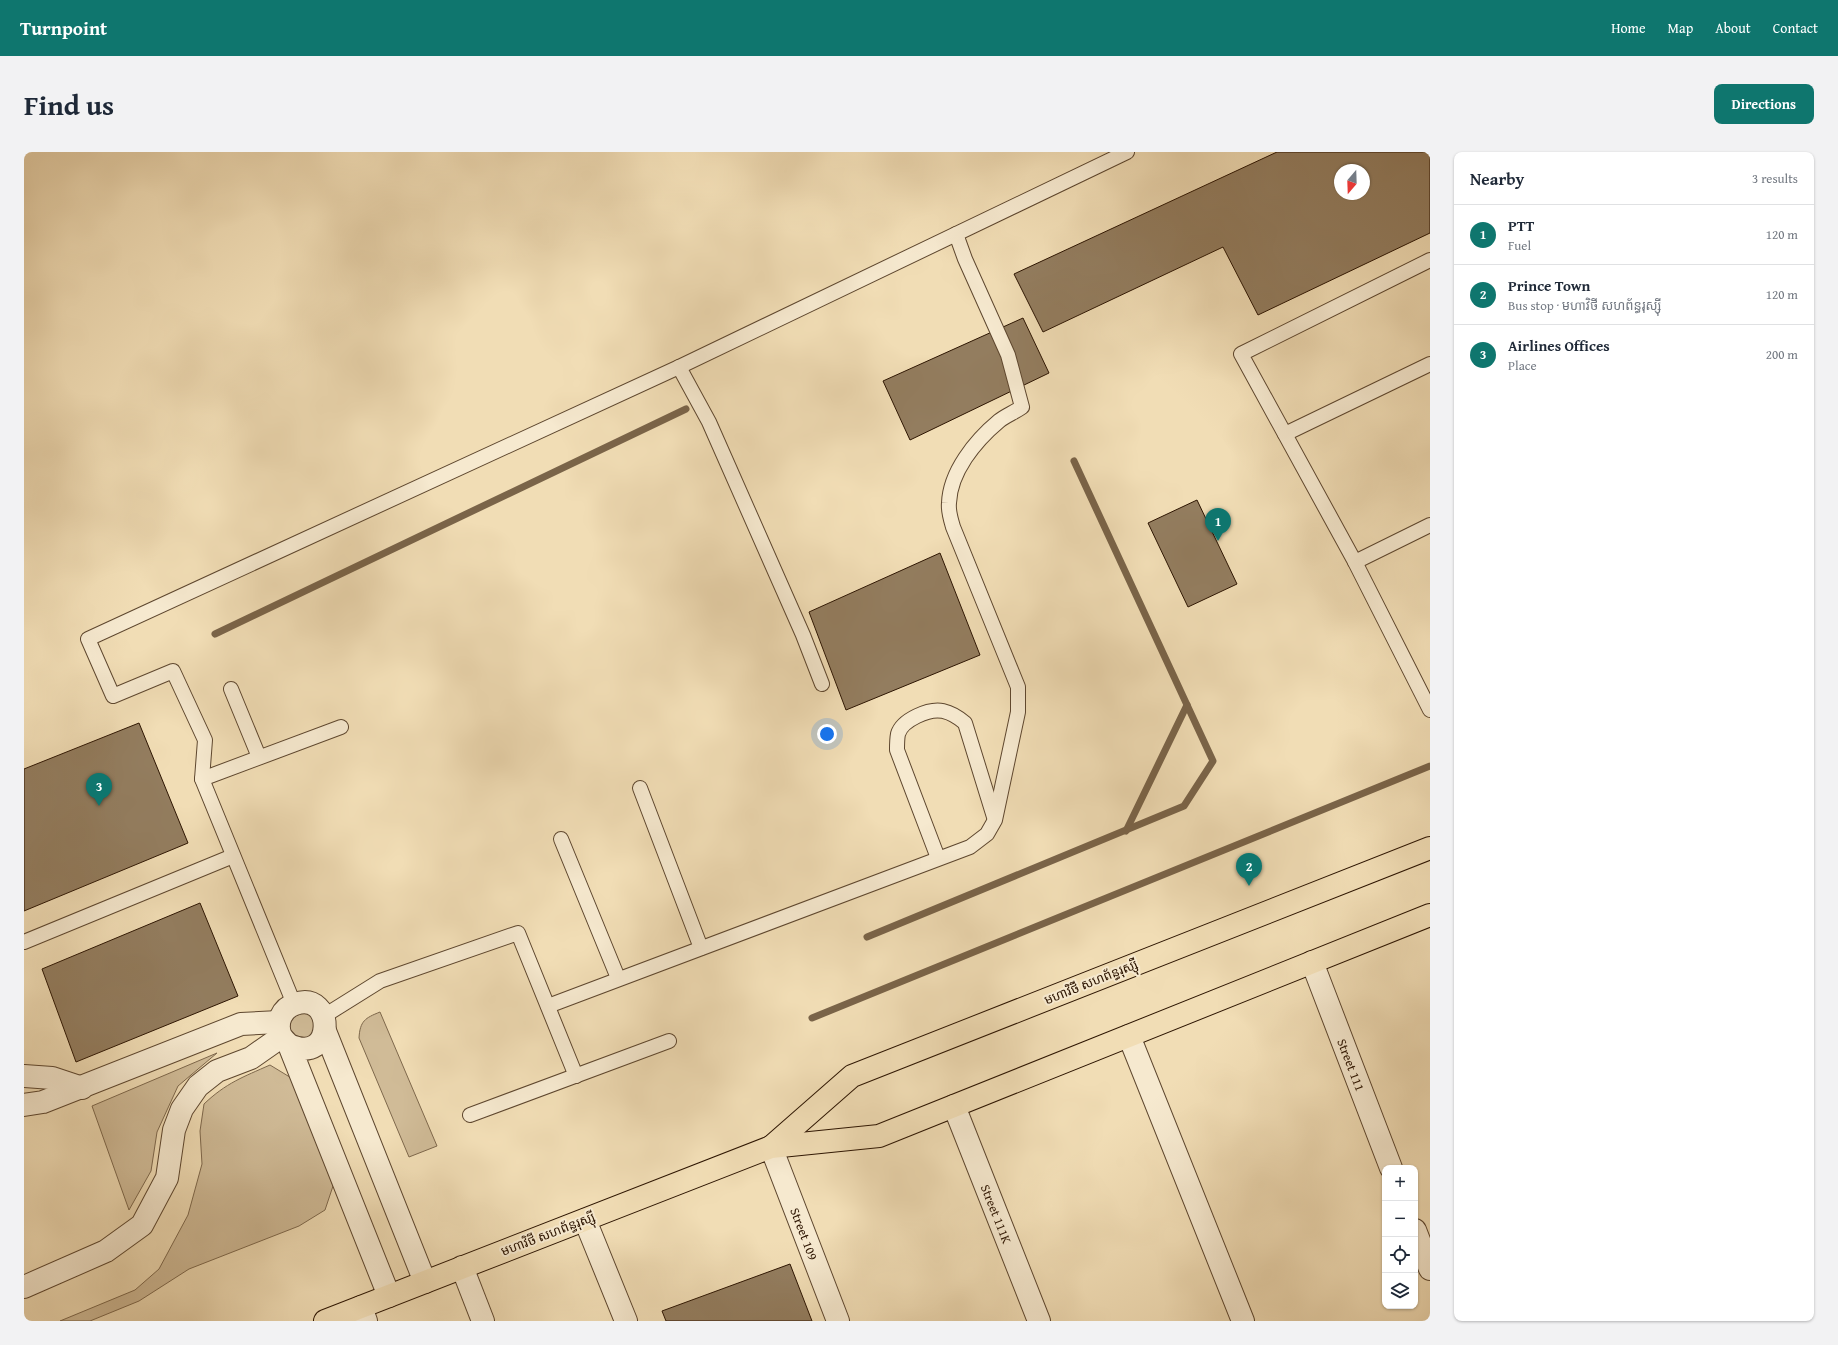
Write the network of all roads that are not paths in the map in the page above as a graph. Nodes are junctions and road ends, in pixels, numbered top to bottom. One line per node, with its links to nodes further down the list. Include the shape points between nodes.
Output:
1 (1127, 152): 2 (lane)
2 (956, 234): 5 (lane); 16 (lane, via 1008,355 1022,407 999,421 976,444 958,471 948,504 953,527 1018,687 1018,712)
3 (1430, 260): 6 (lane, via 1241,354)
4 (1430, 364): 6 (lane)
5 (679, 366): 9 (lane, via 708,422 803,635); 14 (lane, via 88,639 114,696 173,671 204,740)
6 (1286, 434): 8 (lane)
7 (1430, 525): 8 (lane)
8 (1355, 562): 11 (lane)
9 (822, 684)
10 (231, 689): 13 (lane)
11 (1430, 710)
12 (341, 727): 13 (lane)
13 (259, 757): 14 (lane)
14 (202, 779): 19 (lane)
15 (640, 788): 23 (lane)
16 (995, 820): 20 (lane, via 987,834 970,847); 20 (lane, via 965,723 955,714 941,710 918,715 906,722 898,733 897,750)
17 (561, 839): 25 (lane)
18 (1430, 848): 38 (highway, មហាវិថី សហព័ន្ធរុស្ស៊ី, via 852,1076)
19 (233, 856): 22 (lane); 26 (lane)
20 (938, 858): 23 (lane)
21 (1430, 915): 24 (highway, មហាវិថី សហព័ន្ធរុស្ស៊ី)
22 (24, 942)
23 (701, 948): 25 (lane)
24 (1312, 962): 30 (highway, មហាវិថី សហព័ន្ធរុស្ស៊ី); 39 (street, Street 111)
25 (618, 978): 27 (lane)
26 (294, 1004): 28 (street, via 300,1002 313,1005); 29 (street, via 282,1014)
27 (548, 1006): 28 (lane, via 518,932 380,981); 33 (lane)
28 (324, 1023): 29 (street, via 322,1039 310,1048 297,1049); 44 (street)
29 (283, 1034): 34 (street, via 241,1024); 45 (street, via 251,1058 217,1071 198,1086 182,1109 174,1130 166,1178 142,1225 106,1251); 46 (street)
30 (1129, 1036): 36 (highway, មហាវិថី សហព័ន្ធរុស្ស៊ី); 53 (street)
31 (669, 1041): 33 (lane)
32 (24, 1076): 34 (street, via 52,1078)
33 (576, 1076): 37 (lane)
34 (82, 1088): 35 (street, via 43,1102)
35 (24, 1104)
36 (954, 1106): 38 (highway, មហាវិថី សហព័ន្ធរុស្ស៊ី, via 879,1136); 52 (street, Street 111K)
37 (470, 1115)
38 (770, 1147): 40 (highway, មហាវិថី សហព័ន្ធរុស្ស៊ី); 51 (street, Street 109)
39 (1390, 1165)
40 (585, 1220): 42 (highway, មហាវិថី សហព័ន្ធរុស្ស៊ី); 50 (street)
41 (1418, 1237): 43 (street)
42 (462, 1268): 44 (highway, មហាវិថី សហព័ន្ធរុស្ស៊ី); 49 (street)
43 (1430, 1269)
44 (425, 1282): 46 (highway, មហាវិថី សហព័ន្ធរុស្ស៊ី)
45 (24, 1287)
46 (389, 1296): 47 (highway, មហាវិថី សហព័ន្ធរុស្ស៊ី)
47 (364, 1314): 48 (highway, មហាវិថី សហព័ន្ធរុស្ស៊ី)
48 (325, 1321)
49 (483, 1321)
50 (626, 1321)
51 (838, 1321)
52 (1039, 1321)
53 (1243, 1321)

